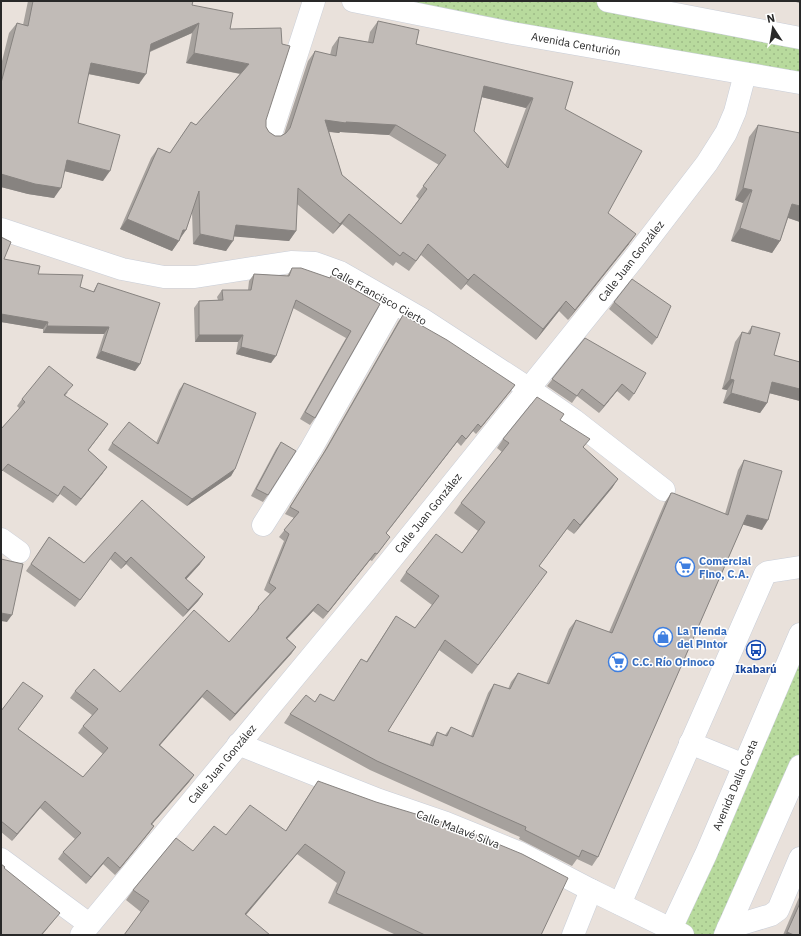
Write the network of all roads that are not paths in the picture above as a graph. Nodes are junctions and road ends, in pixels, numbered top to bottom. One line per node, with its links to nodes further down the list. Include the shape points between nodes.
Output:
1 (314, 1): 7 (street)
2 (353, 1): 5 (street, Avenida Centurión)
3 (608, 1): 4 (street)
4 (800, 38)
5 (745, 74): 6 (street, Avenida Centurión); 10 (street, Calle Juan González, via 732,119 707,163 635,257)
6 (800, 84)
7 (271, 134)
8 (1, 229): 9 (street, Calle Francisco Cierto, via 122,269 164,277 195,277 291,262 315,263 340,272)
9 (394, 303): 10 (street, Calle Francisco Cierto); 12 (street, via 311,449)
10 (528, 388): 11 (street, Calle Francisco Cierto); 18 (street, Calle Juan González, via 365,592)
11 (664, 490)
12 (263, 525)
13 (1, 539): 14 (street)
14 (19, 552)
15 (800, 567): 17 (street, via 765,574)
16 (800, 634): 19 (street, Avenida Dalla Costa)
17 (690, 743): 19 (street); 24 (street)
18 (238, 744): 23 (street, Calle Malavé Silva, via 520,853); 25 (street, Calle Juan González)
19 (744, 765): 27 (street, Avenida Dalla Costa)
20 (800, 766): 26 (street)
21 (800, 858): 26 (street, via 778,910)
22 (1, 859): 25 (street)
23 (591, 890): 24 (street, Calle Malavé Silva); 28 (street)
24 (620, 904): 27 (street, Calle Malavé Silva)
25 (85, 930)
26 (726, 932)
27 (674, 933)
28 (573, 935)

